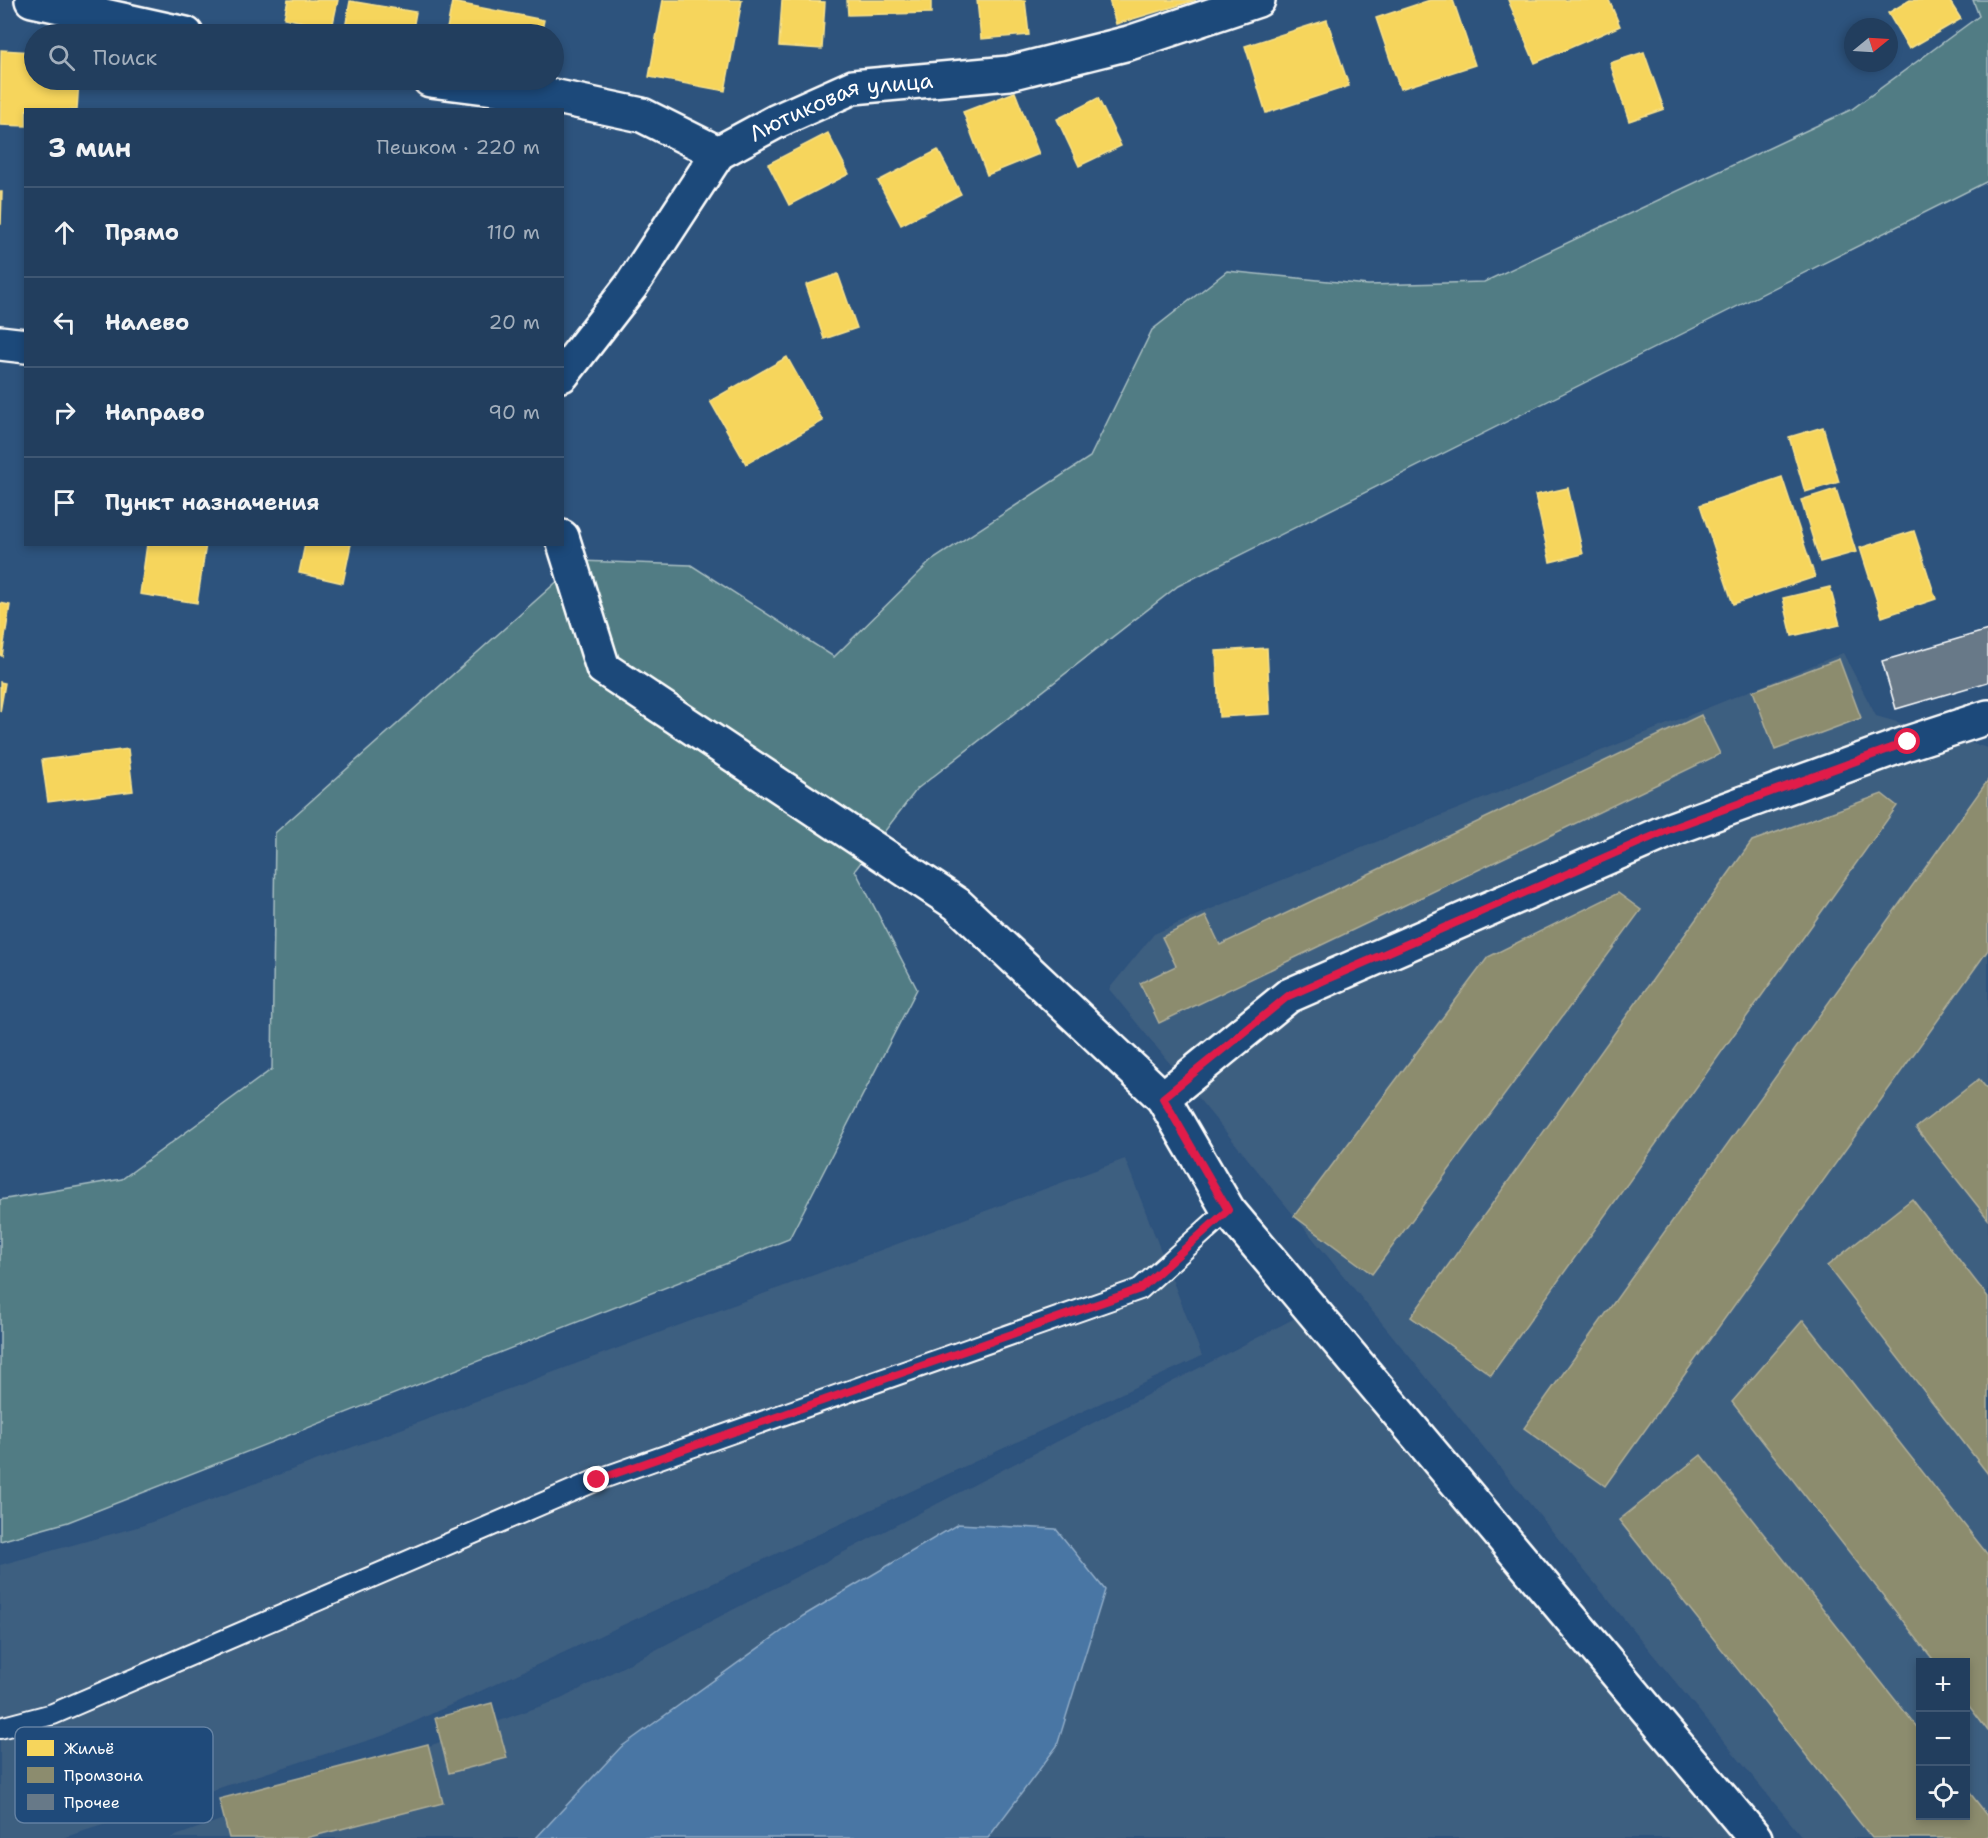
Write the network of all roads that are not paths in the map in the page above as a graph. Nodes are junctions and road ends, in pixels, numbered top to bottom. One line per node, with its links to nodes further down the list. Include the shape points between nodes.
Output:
1 (32, 0): 3 (street)
2 (1258, 0): 5 (street, Лютиковая улица, via 1129,43 1009,73 853,87)
3 (141, 24)
4 (511, 90): 5 (street, via 642,115)
5 (718, 153): 8 (street, via 631,286)
6 (0, 343): 7 (street)
7 (24, 346)
8 (564, 372)
9 (564, 543): 11 (street, via 603,668 957,904)
10 (1988, 717): 11 (street, via 1672,828 1288,996)
11 (1163, 1098): 12 (street)
12 (1228, 1210): 13 (lane, via 1140,1289 597,1480 53,1714); 14 (street)
13 (0, 1728)
14 (1755, 1838)

